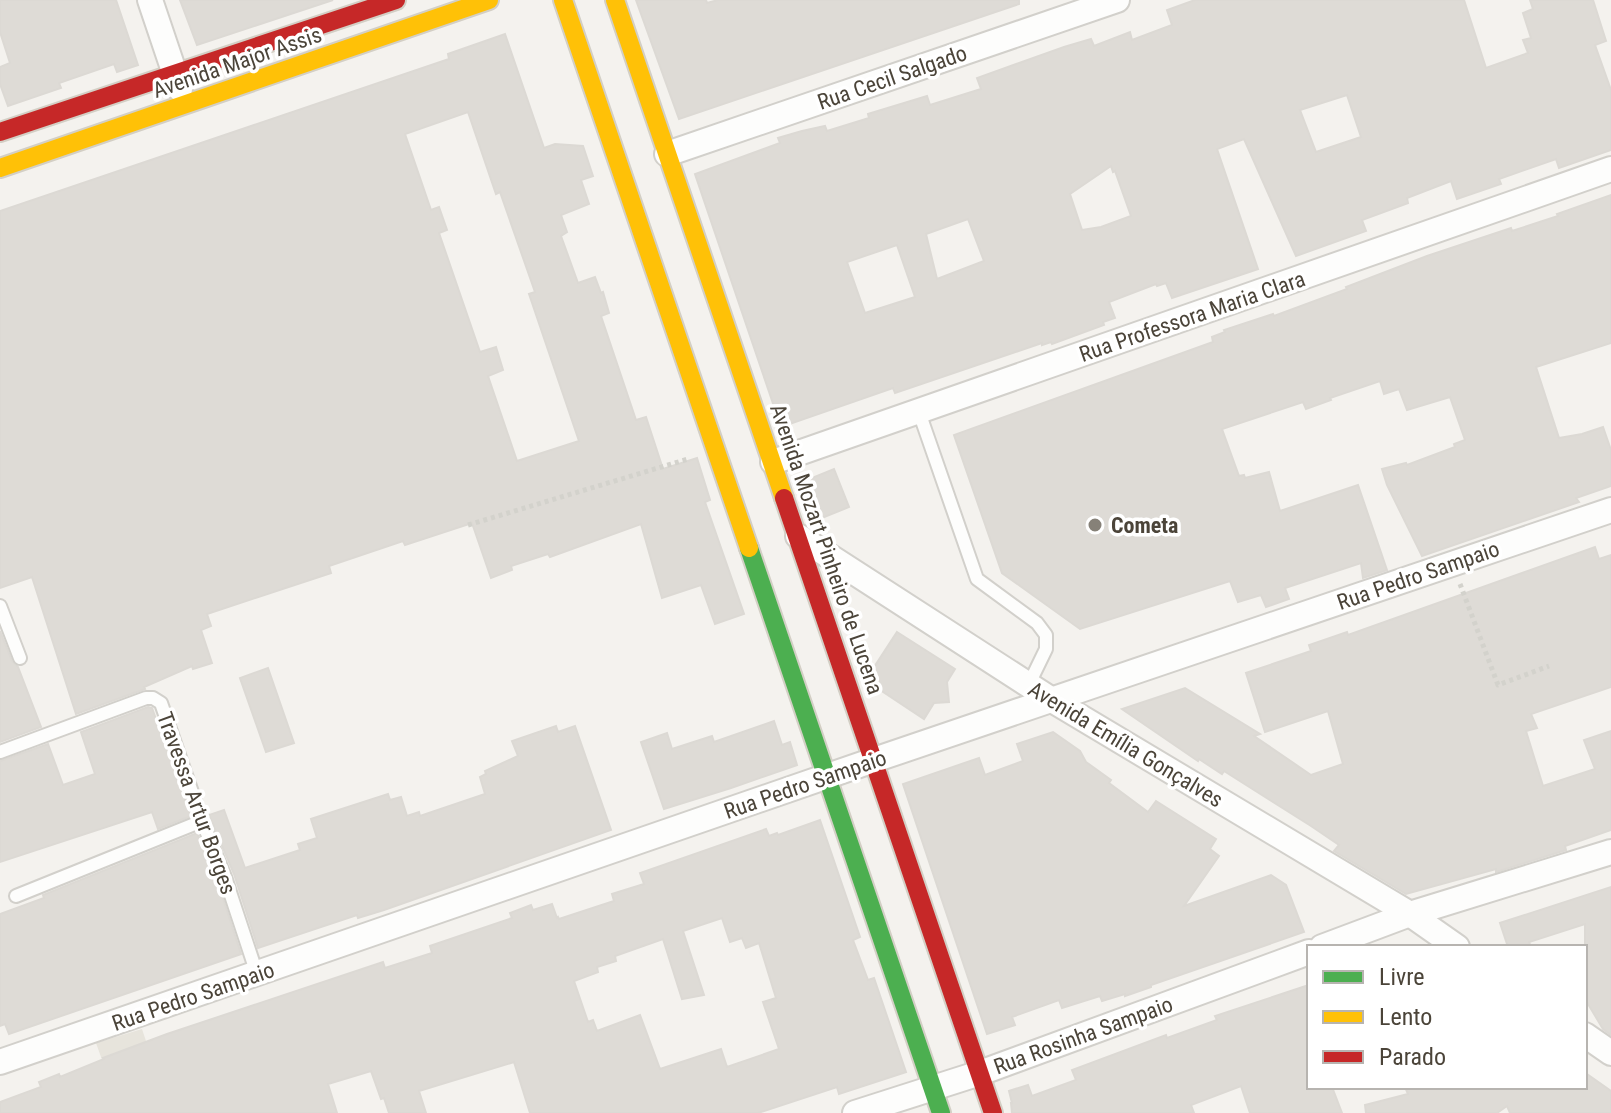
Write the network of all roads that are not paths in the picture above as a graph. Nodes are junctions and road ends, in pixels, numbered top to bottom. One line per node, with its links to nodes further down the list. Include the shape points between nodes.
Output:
1 (150, 0): 8 (street)
2 (396, 0): 7 (main road, Avenida Major Assis)
3 (489, 0): 9 (main road, Avenida Major Assis)
4 (563, 0): 15 (main road)
5 (615, 0): 11 (main road, Avenida Mozart Pinheiro de Lucena)
6 (1117, 0): 11 (street, Rua Cecil Salgado)
7 (353, 7): 8 (main road, Avenida Major Assis)
8 (175, 75): 9 (street); 10 (main road, Avenida Major Assis)
9 (186, 105): 12 (main road, Avenida Major Assis)
10 (0, 132)
11 (667, 154): 14 (main road, Avenida Mozart Pinheiro de Lucena)
12 (0, 168)
13 (1611, 169): 16 (street, Rua Professora Maria Clara)
14 (687, 212): 15 (main road); 17 (main road, Avenida Mozart Pinheiro de Lucena)
15 (653, 223): 26 (main road, via 716,450)
16 (919, 412): 17 (street, Rua Professora Maria Clara); 22 (lane, via 977,579 1046,635 1046,649)
17 (773, 462): 19 (main road, Avenida Mozart Pinheiro de Lucena)
18 (1611, 510): 23 (street, Rua Pedro Sampaio)
19 (798, 536): 22 (street, Avenida Emília Gonçalves); 25 (main road, Avenida Mozart Pinheiro de Lucena)
20 (0, 606): 21 (lane)
21 (20, 658)
22 (1029, 684): 23 (street, Avenida Emília Gonçalves)
23 (1052, 700): 25 (street, Rua Pedro Sampaio); 30 (street, Avenida Emília Gonçalves)
24 (0, 752): 27 (lane, Travessa Artur Borges, via 153,698 166,713)
25 (874, 760): 26 (street, Rua Pedro Sampaio); 38 (main road, Avenida Mozart Pinheiro de Lucena)
26 (826, 777): 34 (street, Rua Pedro Sampaio); 39 (main road)
27 (202, 821): 29 (lane); 34 (lane, Travessa Artur Borges)
28 (1611, 852): 30 (street)
29 (16, 896)
30 (1410, 914): 31 (street); 32 (street, Avenida Emília Gonçalves)
31 (1327, 945)
32 (1454, 945)
33 (1307, 953): 38 (street, Rua Rosinha Sampaio)
34 (257, 974): 37 (street, Rua Pedro Sampaio)
35 (1587, 1036): 36 (street)
36 (1611, 1053)
37 (0, 1062)
38 (980, 1073): 39 (street, Rua Rosinha Sampaio); 42 (main road, Avenida Mozart Pinheiro de Lucena)
39 (932, 1087): 40 (street, Rua Rosinha Sampaio); 41 (main road)
40 (855, 1113)
41 (941, 1113)
42 (993, 1113)

